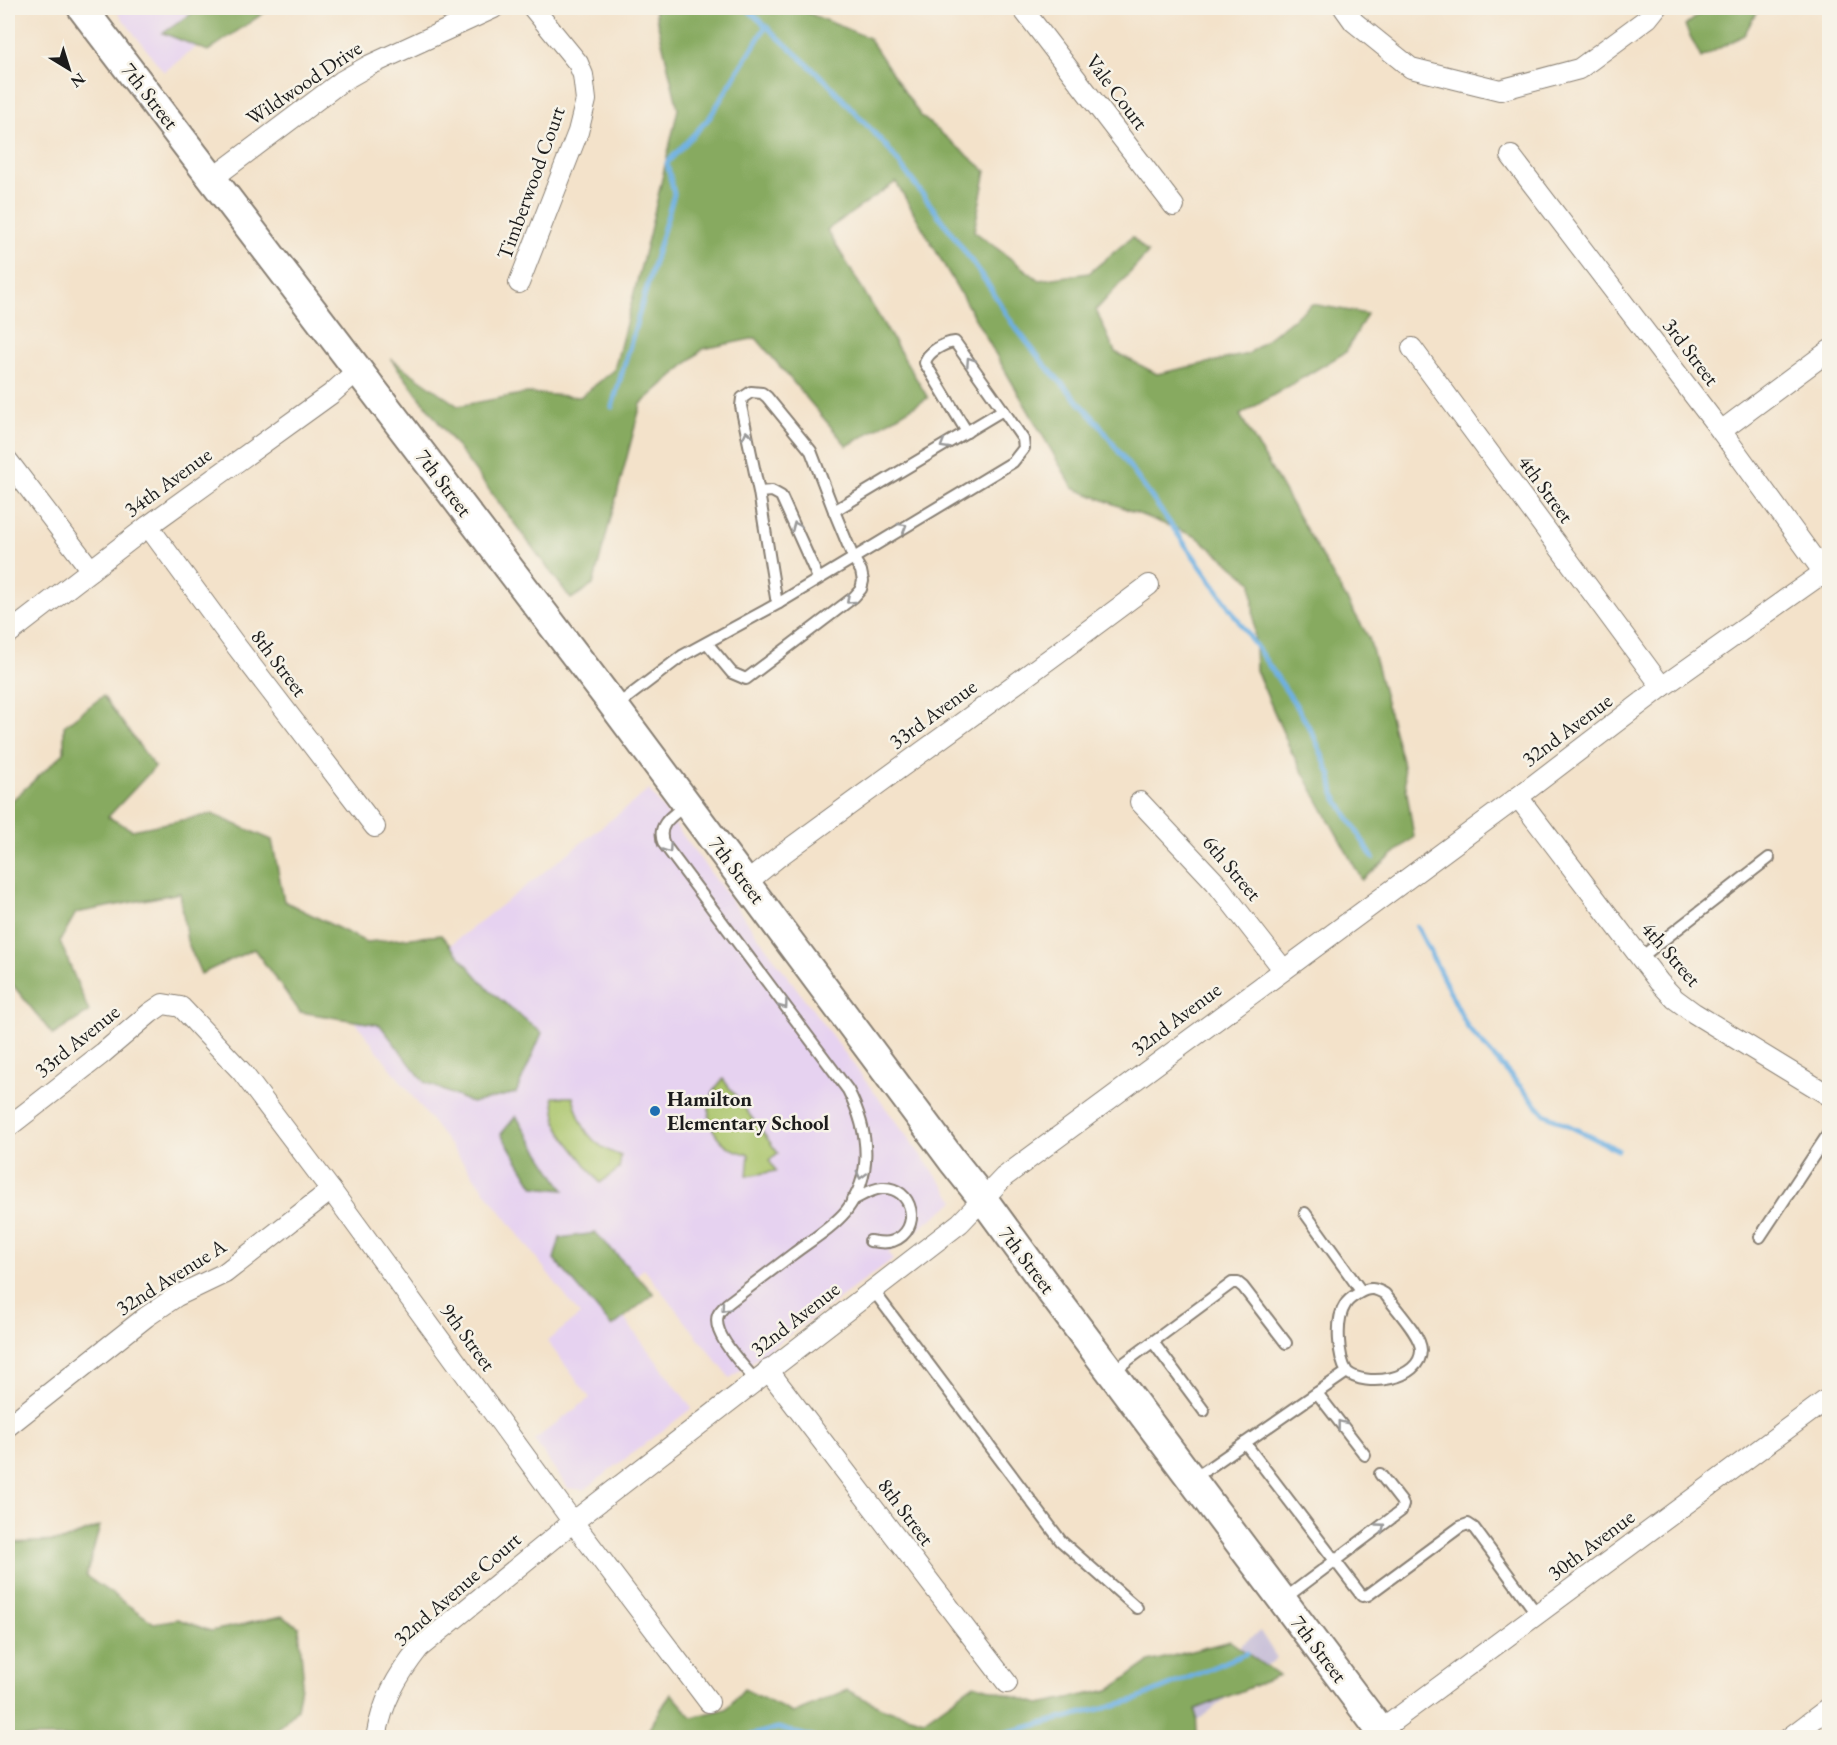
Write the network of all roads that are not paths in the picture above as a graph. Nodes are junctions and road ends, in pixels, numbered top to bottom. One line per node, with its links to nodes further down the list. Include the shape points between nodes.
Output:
1 (82, 8): 8 (street, 7th Street)
2 (494, 8): 8 (street, Wildwood Drive, via 370,64)
3 (533, 8): 10 (street, Timberwood Court, via 578,63 586,100 578,132)
4 (1022, 8): 9 (street, Vale Court)
5 (1344, 8): 6 (street, via 1354,22 1411,68 1500,90 1579,69)
6 (1656, 8)
7 (1511, 156): 15 (street, 3rd Street)
8 (213, 178): 13 (street, 7th Street)
9 (1174, 206)
10 (519, 283)
11 (1412, 348): 29 (street, 4th Street)
12 (1830, 350): 15 (street)
13 (358, 370): 20 (street, 34th Avenue, via 331,394); 30 (street, 7th Street)
14 (1003, 410): 16 (lane); 16 (lane, one-way to 16, via 955,342 930,353 925,363); 21 (lane, one-way to 14, via 1013,462 1024,448 1023,439)
15 (1721, 431): 23 (street, 3rd Street)
16 (967, 432): 19 (lane, one-way to 19)
17 (8, 460): 22 (street)
18 (759, 492): 19 (lane, one-way to 19, via 741,406 742,398 751,392 767,397 804,440); 24 (lane, one-way to 18, via 782,496 772,491); 26 (lane)
19 (834, 511): 21 (lane)
20 (148, 526): 22 (street, 34th Avenue); 34 (street, 8th Street)
21 (853, 557): 24 (lane); 28 (lane, one-way to 28, via 863,581 854,597 746,679 732,673)
22 (91, 570): 27 (street, 34th Avenue)
23 (1826, 577): 29 (street, 32nd Avenue)
24 (818, 578): 26 (lane)
25 (1149, 585): 36 (street, 33rd Avenue)
26 (779, 603): 28 (lane)
27 (8, 634)
28 (707, 643): 30 (lane, via 682,656)
29 (1662, 687): 31 (street, 32nd Avenue)
30 (615, 707): 33 (street, 7th Street)
31 (1518, 797): 37 (street, 4th Street); 38 (street, 32nd Avenue)
32 (1140, 802): 38 (street, 6th Street, via 1216,883)
33 (687, 804): 36 (street, 7th Street); 45 (lane, one-way to 45, via 666,820 660,837 848,1090 859,1112 866,1152)
34 (375, 827)
35 (1769, 858): 37 (lane)
36 (746, 883): 44 (street, 7th Street)
37 (1640, 958): 40 (street, 4th Street, via 1675,999 1694,1013)
38 (1283, 969): 44 (street, 32nd Avenue, via 1004,1177)
39 (181, 1007): 41 (street, 33rd Avenue, via 163,1004 150,1013); 43 (street, 9th Street, via 242,1072)
40 (1830, 1096)
41 (8, 1127)
42 (1830, 1131): 47 (lane)
43 (331, 1190): 59 (street, 32nd Avenue A, via 225,1273 177,1296 146,1317); 64 (street, 9th Street)
44 (983, 1199): 49 (street, 32nd Avenue, via 960,1223); 53 (street, 7th Street)
45 (852, 1200): 48 (lane, via 884,1188 904,1196 910,1204 913,1214 903,1234 893,1241); 55 (lane, one-way to 55, via 829,1227 727,1304 718,1315 722,1338)
46 (1305, 1213): 50 (lane)
47 (1760, 1237)
48 (870, 1241)
49 (873, 1290): 55 (street, 32nd Avenue); 67 (lane, via 1061,1541)
50 (1361, 1291): 54 (lane, via 1344,1306 1341,1318 1341,1363); 54 (lane, via 1372,1288 1384,1294 1418,1338 1421,1350 1410,1370 1399,1376 1364,1380)
51 (1153, 1342): 52 (lane, via 1232,1283 1238,1283); 53 (lane); 58 (lane)
52 (1286, 1343)
53 (1112, 1372): 63 (street, 7th Street)
54 (1347, 1372): 56 (lane)
55 (761, 1375): 64 (street, 32nd Avenue); 69 (street, 8th Street)
56 (1317, 1393): 60 (lane); 61 (lane, one-way to 56)
57 (1830, 1397): 68 (street, 30th Avenue)
58 (1204, 1411)
59 (8, 1426)
60 (1245, 1443): 63 (lane); 65 (lane)
61 (1365, 1455)
62 (1380, 1474): 65 (lane, one-way to 62, via 1401,1511 1401,1501)
63 (1192, 1480): 66 (street, 7th Street)
64 (573, 1522): 70 (street, 9th Street); 73 (street, 32nd Avenue Court, via 420,1648 393,1685)
65 (1334, 1562): 66 (lane); 68 (lane, via 1362,1596 1368,1595 1468,1524)
66 (1282, 1600): 72 (street, 7th Street)
67 (1137, 1608)
68 (1537, 1614): 72 (street, 30th Avenue)
69 (1007, 1683)
70 (709, 1702)
71 (1830, 1707): 74 (street)
72 (1383, 1734)
73 (376, 1737)
74 (1789, 1737)

